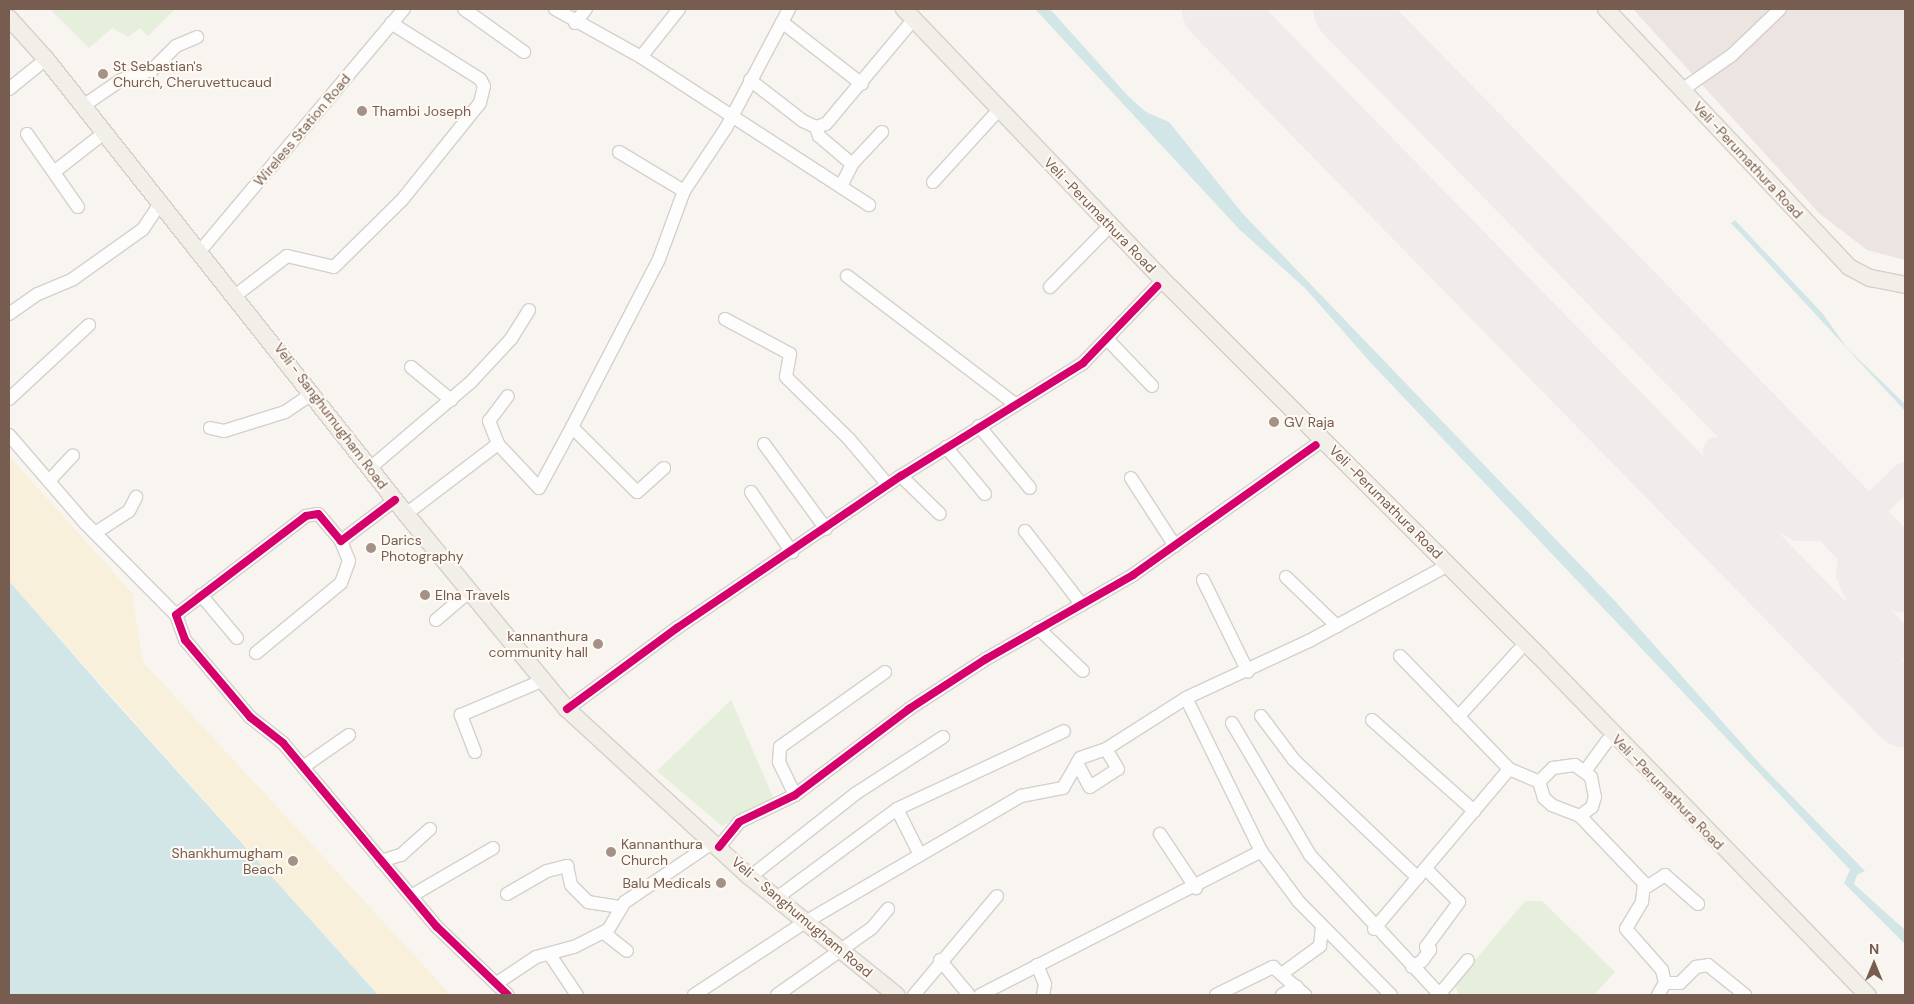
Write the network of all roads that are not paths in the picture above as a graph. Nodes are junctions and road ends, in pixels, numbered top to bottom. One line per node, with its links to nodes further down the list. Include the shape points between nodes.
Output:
1 (404, 9): 15 (street, Wireless Station Road)
2 (464, 9): 18 (street)
3 (555, 9): 14 (street)
4 (586, 9): 14 (street)
5 (679, 9): 19 (street)
6 (789, 9): 13 (street)
7 (891, 9): 16 (main road)
8 (904, 9): 177 (main road, Veli -Perumathura Road, via 1171,288 1518,636)
9 (1606, 9): 45 (main road, Veli -Perumathura Road, via 1848,267 1870,278)
10 (1619, 9): 23 (main road)
11 (1780, 9): 23 (street, via 1732,56)
12 (9, 18): 20 (main road, Veli - Sanghumugham Road)
13 (782, 22): 21 (street); 22 (street)
14 (575, 23): 19 (street)
15 (392, 24): 42 (street, Wireless Station Road); 48 (street, via 480,79 484,86 480,103 402,200 334,267 287,256)
16 (908, 26): 22 (street); 27 (main road)
17 (197, 38): 25 (street, via 176,46 152,70 121,80)
18 (524, 52)
19 (641, 57): 26 (street)
20 (46, 59): 24 (street); 25 (main road, Veli - Sanghumugham Road)
21 (750, 80): 26 (street); 28 (street)
22 (862, 84): 28 (street, via 826,124)
23 (1690, 85): 43 (main road, via 1847,252 1876,271)
24 (9, 89)
25 (83, 106): 30 (main road, Veli - Sanghumugham Road)
26 (732, 116): 36 (street); 37 (street)
27 (993, 116): 35 (street); 41 (main road)
28 (816, 127): 33 (street, via 819,136)
29 (882, 132): 33 (street)
30 (104, 133): 34 (street); 38 (main road, Veli - Sanghumugham Road)
31 (27, 134): 34 (street)
32 (619, 152): 37 (street)
33 (852, 164): 36 (street)
34 (54, 172): 40 (street)
35 (933, 182)
36 (840, 186): 39 (street)
37 (684, 191): 63 (street, via 659,259)
38 (161, 202): 42 (main road, Veli - Sanghumugham Road); 50 (street, via 142,229 73,279 38,294)
39 (869, 205)
40 (78, 207)
41 (1104, 232): 46 (main road); 47 (street)
42 (200, 251): 48 (main road, Veli - Sanghumugham Road)
43 (1905, 275)
44 (847, 276): 60 (street)
45 (1905, 285)
46 (1157, 286): 53 (street); 67 (main road)
47 (1050, 287)
48 (236, 295): 56 (main road, Veli - Sanghumugham Road)
49 (529, 310): 59 (street, via 511,338)
50 (9, 314)
51 (725, 319): 75 (street, via 790,354 786,377 849,439)
52 (89, 325): 58 (street, via 63,344)
53 (1107, 339): 55 (street); 60 (street, via 1083,363)
54 (411, 367): 59 (street)
55 (1152, 386)
56 (313, 393): 62 (street, via 276,415 224,431); 70 (main road, Veli - Sanghumugham Road)
57 (508, 396): 65 (street, via 489,421)
58 (9, 399)
59 (451, 400): 70 (street)
60 (1016, 404): 61 (street)
61 (979, 426): 68 (street); 76 (street)
62 (210, 428)
63 (572, 428): 65 (street, via 539,488); 71 (street, via 636,492)
64 (9, 434): 74 (street)
65 (498, 444): 81 (street)
66 (764, 444): 83 (street)
67 (1316, 445): 87 (street); 89 (main road)
68 (946, 447): 72 (street); 78 (street)
69 (73, 455): 74 (street)
70 (370, 468): 80 (main road, Veli - Sanghumugham Road)
71 (664, 468)
72 (901, 476): 75 (street); 82 (street)
73 (1131, 478): 87 (street)
74 (49, 481): 85 (street)
75 (888, 486): 83 (street)
76 (1030, 488)
77 (751, 492): 88 (street)
78 (985, 494)
79 (136, 497): 85 (street, via 129,511)
80 (395, 500): 81 (main road, Veli - Sanghumugham Road); 86 (street)
81 (406, 514): 92 (main road, Veli - Sanghumugham Road)
82 (940, 514)
83 (826, 529): 88 (street)
84 (1025, 531): 94 (street)
85 (94, 533): 95 (street)
86 (341, 541): 93 (street, via 318,514 312,514); 101 (street, via 349,561 341,583)
87 (1175, 546): 94 (street)
88 (792, 552): 108 (street, via 677,628)
89 (1441, 569): 97 (street); 100 (main road)
90 (1286, 577): 97 (street)
91 (1203, 580): 105 (street)
92 (470, 591): 96 (street); 106 (main road, Veli - Sanghumugham Road)
93 (202, 595): 95 (street); 99 (street)
94 (1082, 605): 98 (street)
95 (176, 616): 120 (street, via 193,650 250,717 283,743)
96 (436, 620)
97 (1338, 626): 105 (street)
98 (1038, 628): 103 (street); 124 (street, via 909,709)
99 (237, 638)
100 (1519, 650): 110 (street); 116 (main road)
101 (256, 653)
102 (1400, 656): 110 (street)
103 (1083, 671)
104 (885, 672): 124 (street, via 780,747 779,762)
105 (1248, 672): 107 (street)
106 (544, 680): 108 (main road, Veli - Sanghumugham Road); 118 (street, via 462,715)
107 (1186, 698): 117 (street); 132 (street)
108 (567, 709): 130 (main road, Veli - Sanghumugham Road)
109 (1261, 716): 135 (street, via 1294,760)
110 (1458, 717): 121 (street)
111 (1372, 720): 126 (street)
112 (1232, 723): 148 (street, via 1290,827)
113 (1064, 731): 125 (street)
114 (349, 734): 120 (street)
115 (943, 737): 136 (street, via 855,794)
116 (1607, 741): 122 (street); 176 (main road)
117 (1106, 749): 119 (street, via 1080,758); 119 (street, via 1118,769 1090,787)
118 (475, 752)
119 (1077, 763): 133 (street, via 1063,788 1021,796)
120 (303, 767): 134 (street)
121 (1509, 769): 123 (street); 126 (street)
122 (1586, 770): 123 (street, via 1575,765 1553,768); 127 (street, via 1595,797 1592,807)
123 (1539, 782): 127 (street, via 1544,798 1552,805)
124 (795, 795): 130 (street, via 739,822)
125 (898, 809): 133 (street); 142 (street)
126 (1474, 811): 135 (street)
127 (1580, 816): 138 (street, via 1640,876)
128 (430, 829): 134 (street, via 401,856)
129 (1160, 834): 137 (street)
130 (715, 845): 136 (main road, Veli - Sanghumugham Road); 144 (street)
131 (493, 848): 140 (street)
132 (1261, 851): 137 (street); 147 (street)
133 (920, 855): 146 (street)
134 (381, 861): 140 (street)
135 (1422, 873): 148 (street); 156 (street, via 1458,902 1426,947 1430,950 1422,961)
136 (750, 877): 142 (main road, Veli - Sanghumugham Road)
137 (1196, 888): 155 (street)
138 (1645, 888): 143 (street, via 1666,875); 158 (street, via 1626,929)
139 (507, 894): 144 (street, via 547,871 567,866 571,884 588,902)
140 (411, 896): 159 (street)
141 (997, 896): 153 (street)
142 (778, 897): 146 (main road, Veli - Sanghumugham Road)
143 (1698, 904)
144 (621, 907): 149 (street, via 614,926)
145 (888, 909): 150 (street)
146 (808, 923): 150 (main road, Veli - Sanghumugham Road); 163 (street)
147 (1322, 927): 157 (street, via 1320,946); 172 (street)
148 (1374, 928): 156 (street)
149 (604, 933): 151 (street); 152 (street)
150 (841, 950): 164 (street); 165 (main road, Veli - Sanghumugham Road)
151 (627, 951)
152 (550, 955): 159 (street, via 536,957); 162 (street)
153 (940, 960): 166 (street); 167 (street)
154 (1468, 960): 173 (street)
155 (1037, 965): 168 (street); 169 (street, via 1045,984)
156 (1412, 967): 173 (street)
157 (1283, 973): 160 (street); 170 (street, via 1267,968)
158 (1668, 981): 174 (street); 175 (street, via 1701,964 1708,965)
159 (497, 983): 161 (street)
160 (1301, 991): 171 (street)
161 (508, 995)
162 (577, 995)
163 (694, 995)
164 (777, 995)
165 (896, 995)
166 (914, 995)
167 (969, 995)
168 (980, 995)
169 (1043, 995)
170 (1216, 995)
171 (1282, 995)
172 (1391, 995)
173 (1439, 995)
174 (1658, 995)
175 (1744, 995)
176 (1855, 995)
177 (1867, 995)

